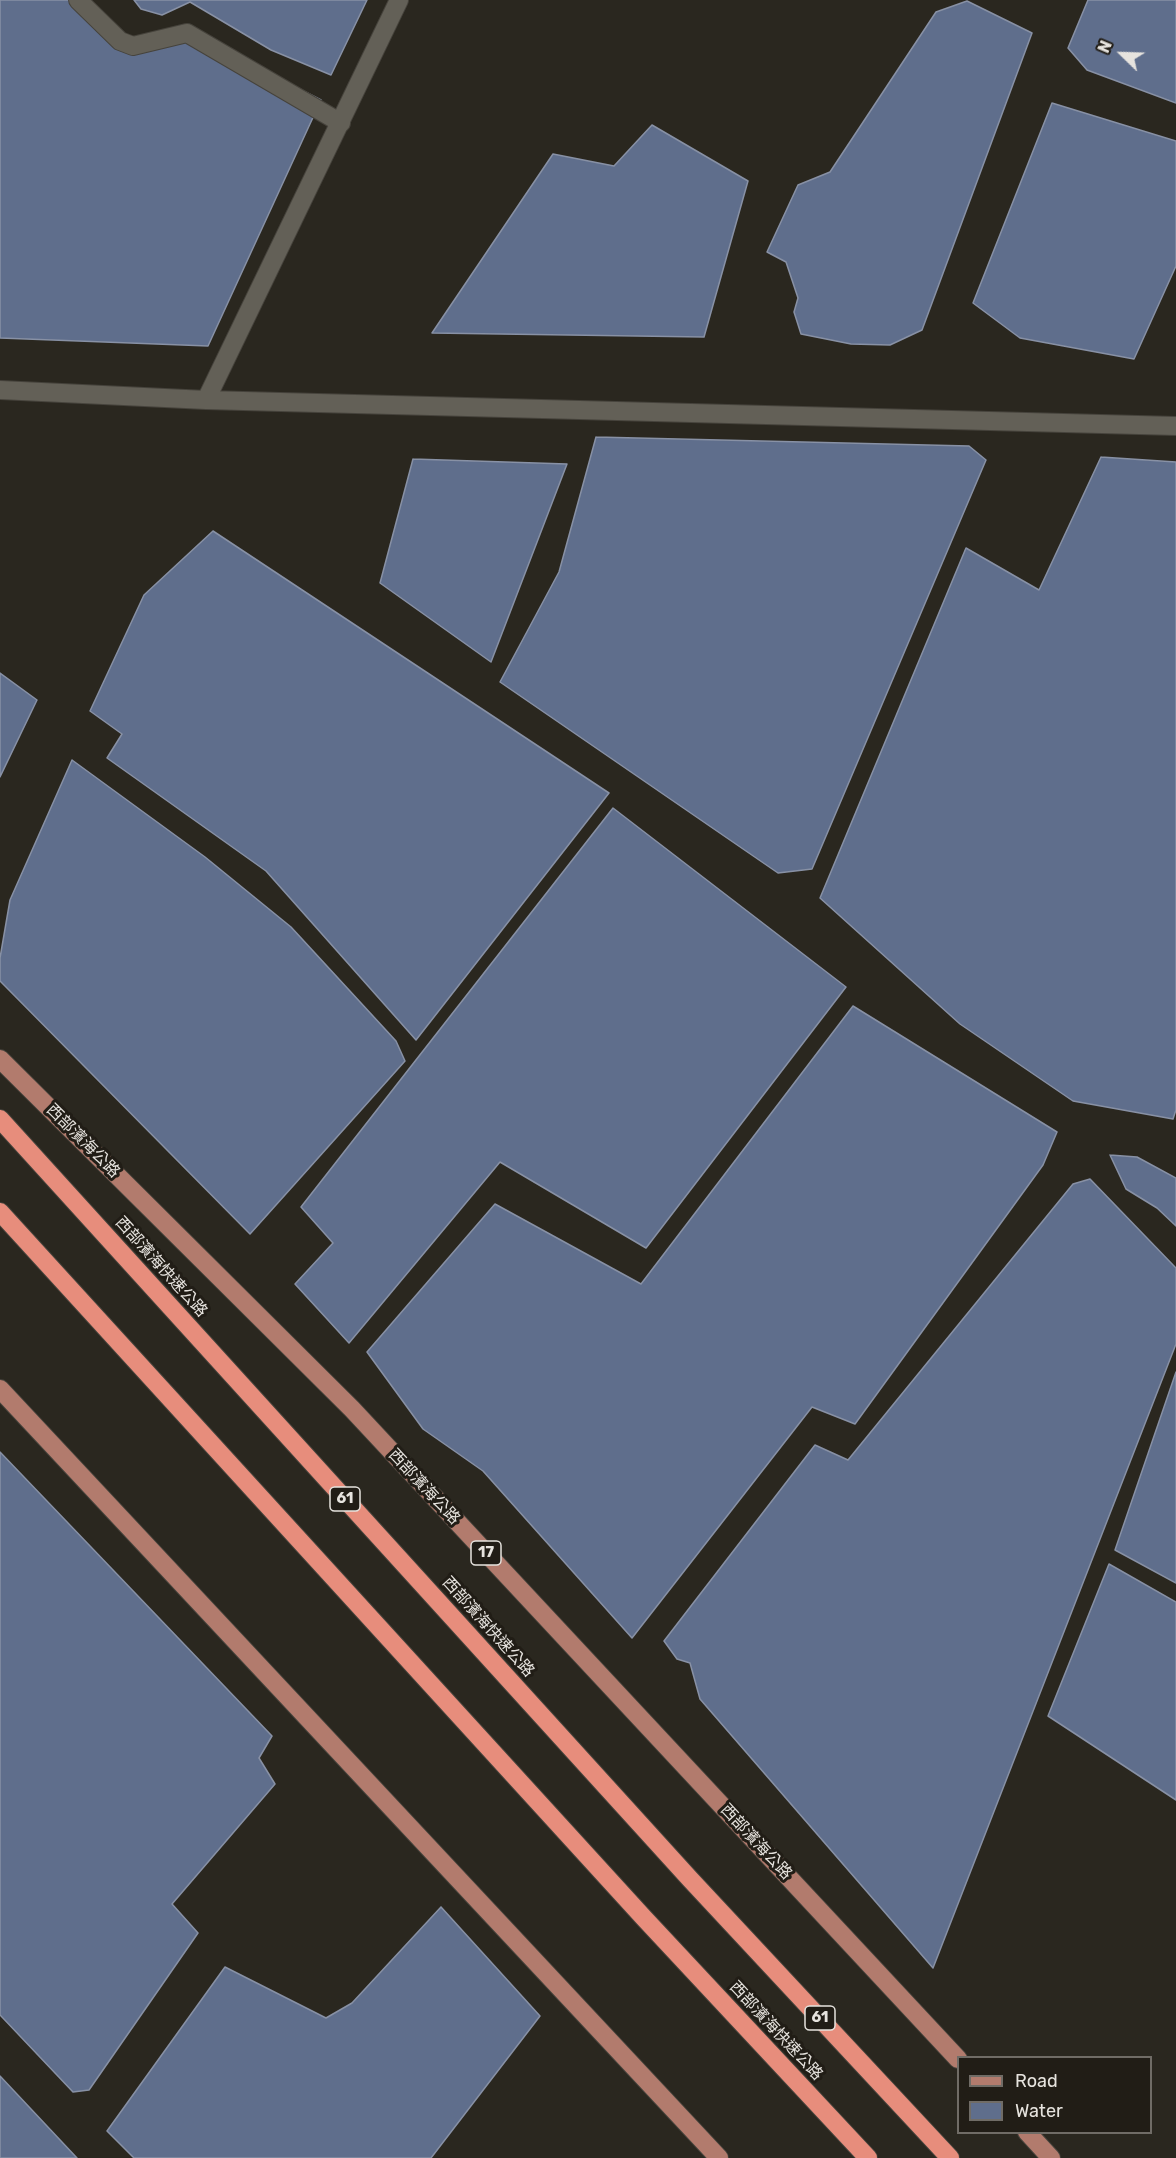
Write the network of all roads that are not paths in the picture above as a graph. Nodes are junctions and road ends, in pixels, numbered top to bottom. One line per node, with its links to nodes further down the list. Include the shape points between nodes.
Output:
1 (78, 0): 3 (street, via 120,41 133,46 187,33)
2 (399, 0): 3 (street)
3 (341, 123): 5 (street)
4 (0, 390): 5 (street)
5 (206, 400): 6 (street)
6 (1176, 426)
7 (0, 1059): 11 (main road, 西部濱海公路 / 17, via 352,1409)
8 (0, 1119): 15 (highway, 西部濱海快速公路 / 61, via 690,1879)
9 (0, 1212): 14 (highway, 西部濱海快速公路)
10 (0, 1389): 13 (main road)
11 (957, 2058)
12 (1028, 2134): 16 (main road)
13 (718, 2158)
14 (868, 2158)
15 (950, 2158)
16 (1051, 2158)

